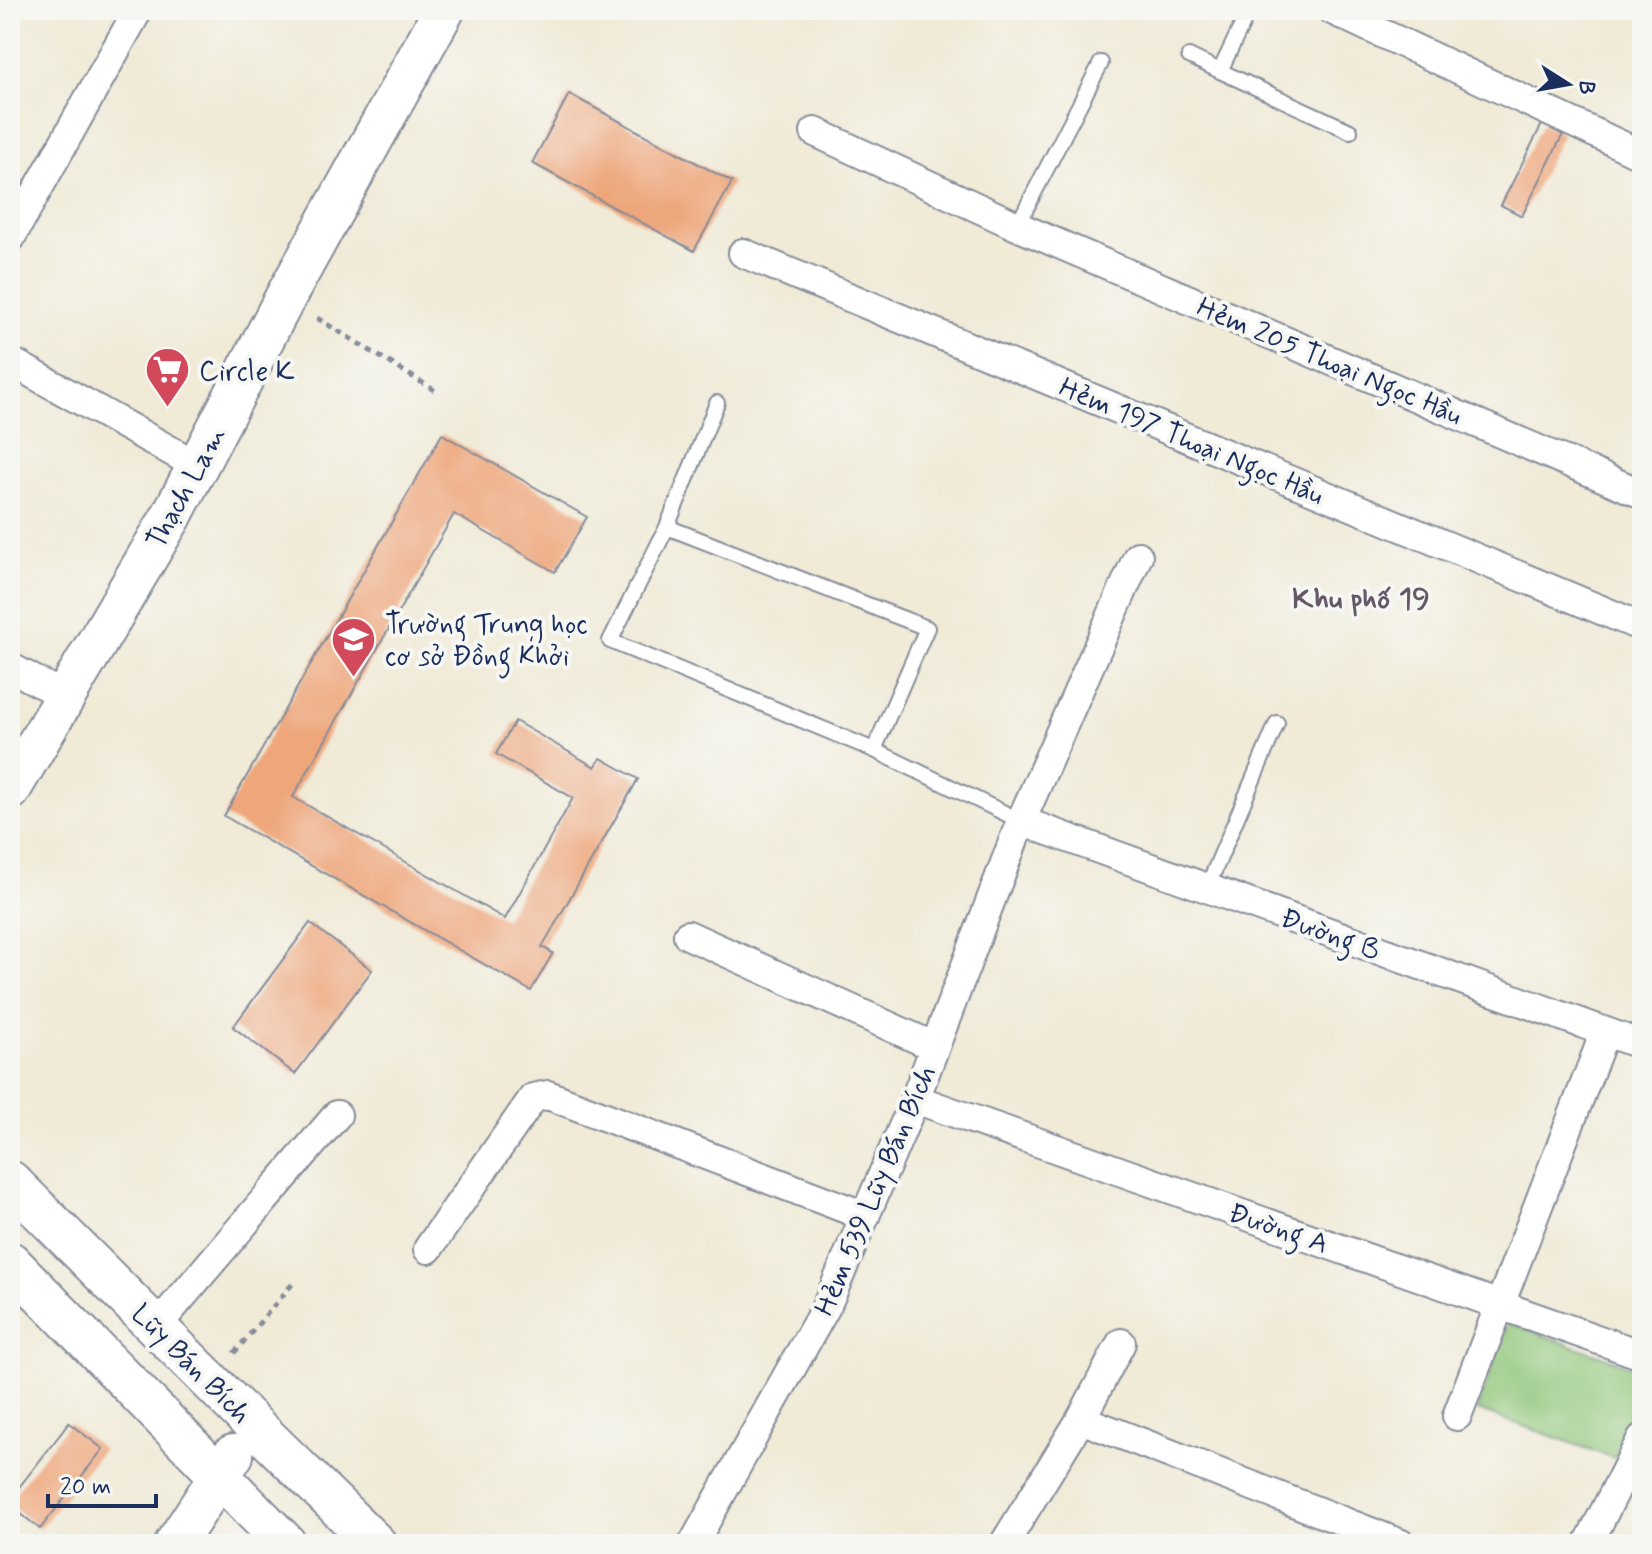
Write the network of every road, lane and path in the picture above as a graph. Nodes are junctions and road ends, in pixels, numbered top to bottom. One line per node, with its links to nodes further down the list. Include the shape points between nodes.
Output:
1 (138, 10): 12 (street)
2 (444, 10): 14 (street, Thạch Lam)
3 (1249, 10): 7 (lane)
4 (1332, 10): 10 (street)
5 (1189, 56): 7 (lane)
6 (1101, 63): 11 (lane)
7 (1220, 71): 8 (lane)
8 (1350, 131)
9 (815, 132): 11 (street, Hẻm 205 Thoại Ngọc Hầu)
10 (1642, 155)
11 (1017, 226): 19 (street, Hẻm 205 Thoại Ngọc Hầu)
12 (10, 239)
13 (743, 253): 22 (street, Hẻm 197 Thoại Ngọc Hầu)
14 (285, 298): 16 (path); 18 (street, Thạch Lam)
15 (10, 361): 18 (street)
16 (439, 393)
17 (717, 403): 20 (lane)
18 (198, 466): 24 (street, Thạch Lam)
19 (1642, 494)
20 (667, 527): 26 (lane, via 927,628); 26 (lane, via 610,641)
21 (1138, 556): 28 (street, Hẻm 539 Lũy Bán Bích)
22 (1642, 627)
23 (10, 667): 24 (street)
24 (64, 696): 27 (street, Thạch Lam)
25 (1277, 723): 29 (lane)
26 (874, 750): 28 (lane)
27 (10, 790)
28 (1021, 821): 29 (street, Đường B); 33 (street, Hẻm 539 Lũy Bán Bích)
29 (1207, 888): 31 (street, Đường B)
30 (688, 935): 33 (street)
31 (1605, 1032): 32 (street, Đường B); 41 (street)
32 (1642, 1045)
33 (935, 1047): 34 (street, Hẻm 539 Lũy Bán Bích)
34 (915, 1099): 37 (street, Hẻm 539 Lũy Bán Bích); 41 (street, Đường A)
35 (337, 1115): 42 (street)
36 (10, 1181): 42 (street, Lũy Bán Bích)
37 (865, 1216): 38 (street, via 539,1095); 54 (street, Hẻm 539 Lũy Bán Bích, via 827,1305)
38 (428, 1249)
39 (17, 1274): 50 (street, Lũy Bán Bích)
40 (294, 1282): 45 (path)
41 (1500, 1304): 44 (street, Đường A); 46 (street)
42 (156, 1327): 45 (street, Lũy Bán Bích)
43 (1121, 1343): 47 (street)
44 (1642, 1355)
45 (210, 1381): 48 (street, Lũy Bán Bích)
46 (1457, 1416)
47 (1081, 1419): 55 (street); 56 (street)
48 (254, 1425): 50 (street); 53 (street, Lũy Bán Bích)
49 (1642, 1438): 57 (street)
50 (219, 1475): 51 (street); 52 (street, Lũy Bán Bích)
51 (175, 1544)
52 (286, 1544)
53 (376, 1544)
54 (693, 1544)
55 (1004, 1544)
56 (1401, 1544)
57 (1588, 1544)

